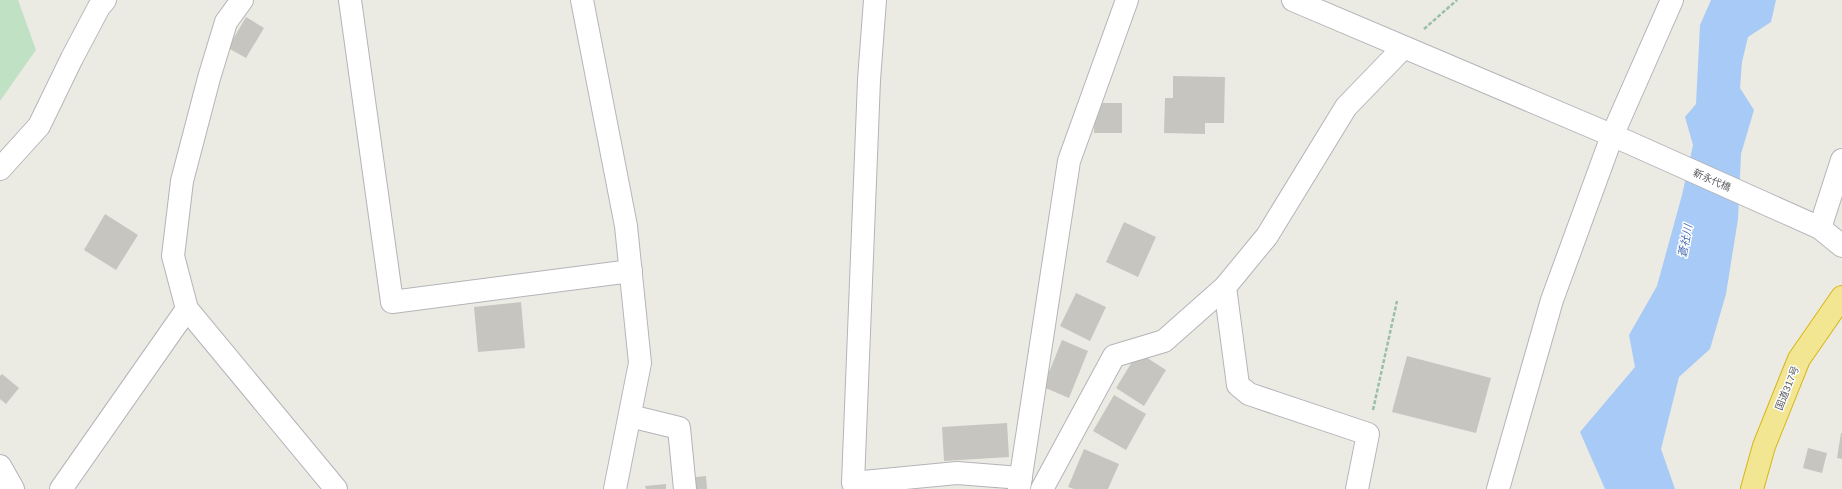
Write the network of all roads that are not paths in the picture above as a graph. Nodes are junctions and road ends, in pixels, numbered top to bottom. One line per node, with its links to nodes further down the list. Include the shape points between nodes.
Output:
1 (105, 0): 12 (street, via 72,58 39,126)
2 (242, 0): 18 (street, via 226,22 208,78 182,181 172,256)
3 (350, 0): 15 (street, via 392,302)
4 (582, 0): 15 (street, via 626,226)
5 (875, 0): 21 (street, via 853,483 957,473)
6 (1127, 0): 21 (street, via 1069,161)
7 (1293, 0): 9 (street, 新永代橋)
8 (1672, 0): 10 (street)
9 (1403, 48): 10 (street, 新永代橋); 16 (street, via 1346,107 1267,236)
10 (1621, 140): 13 (street, 新永代橋); 29 (street, via 1552,300)
11 (1842, 160): 13 (street)
12 (0, 169)
13 (1820, 228): 14 (street, 新永代橋)
14 (1842, 246)
15 (631, 271): 19 (street, via 640,364)
16 (1225, 287): 27 (street, via 1164,341 1114,356); 28 (street, via 1238,385 1249,394 1368,434)
17 (1842, 297): 30 (highway, 国道317号, via 1799,359 1764,446)
18 (187, 309): 23 (street); 24 (street)
19 (630, 416): 25 (street); 26 (street, via 679,428)
20 (0, 466): 22 (street)
21 (1020, 483)
22 (13, 489)
23 (61, 489)
24 (336, 489)
25 (615, 489)
26 (685, 489)
27 (1042, 489)
28 (1357, 489)
29 (1498, 489)
30 (1752, 489)

